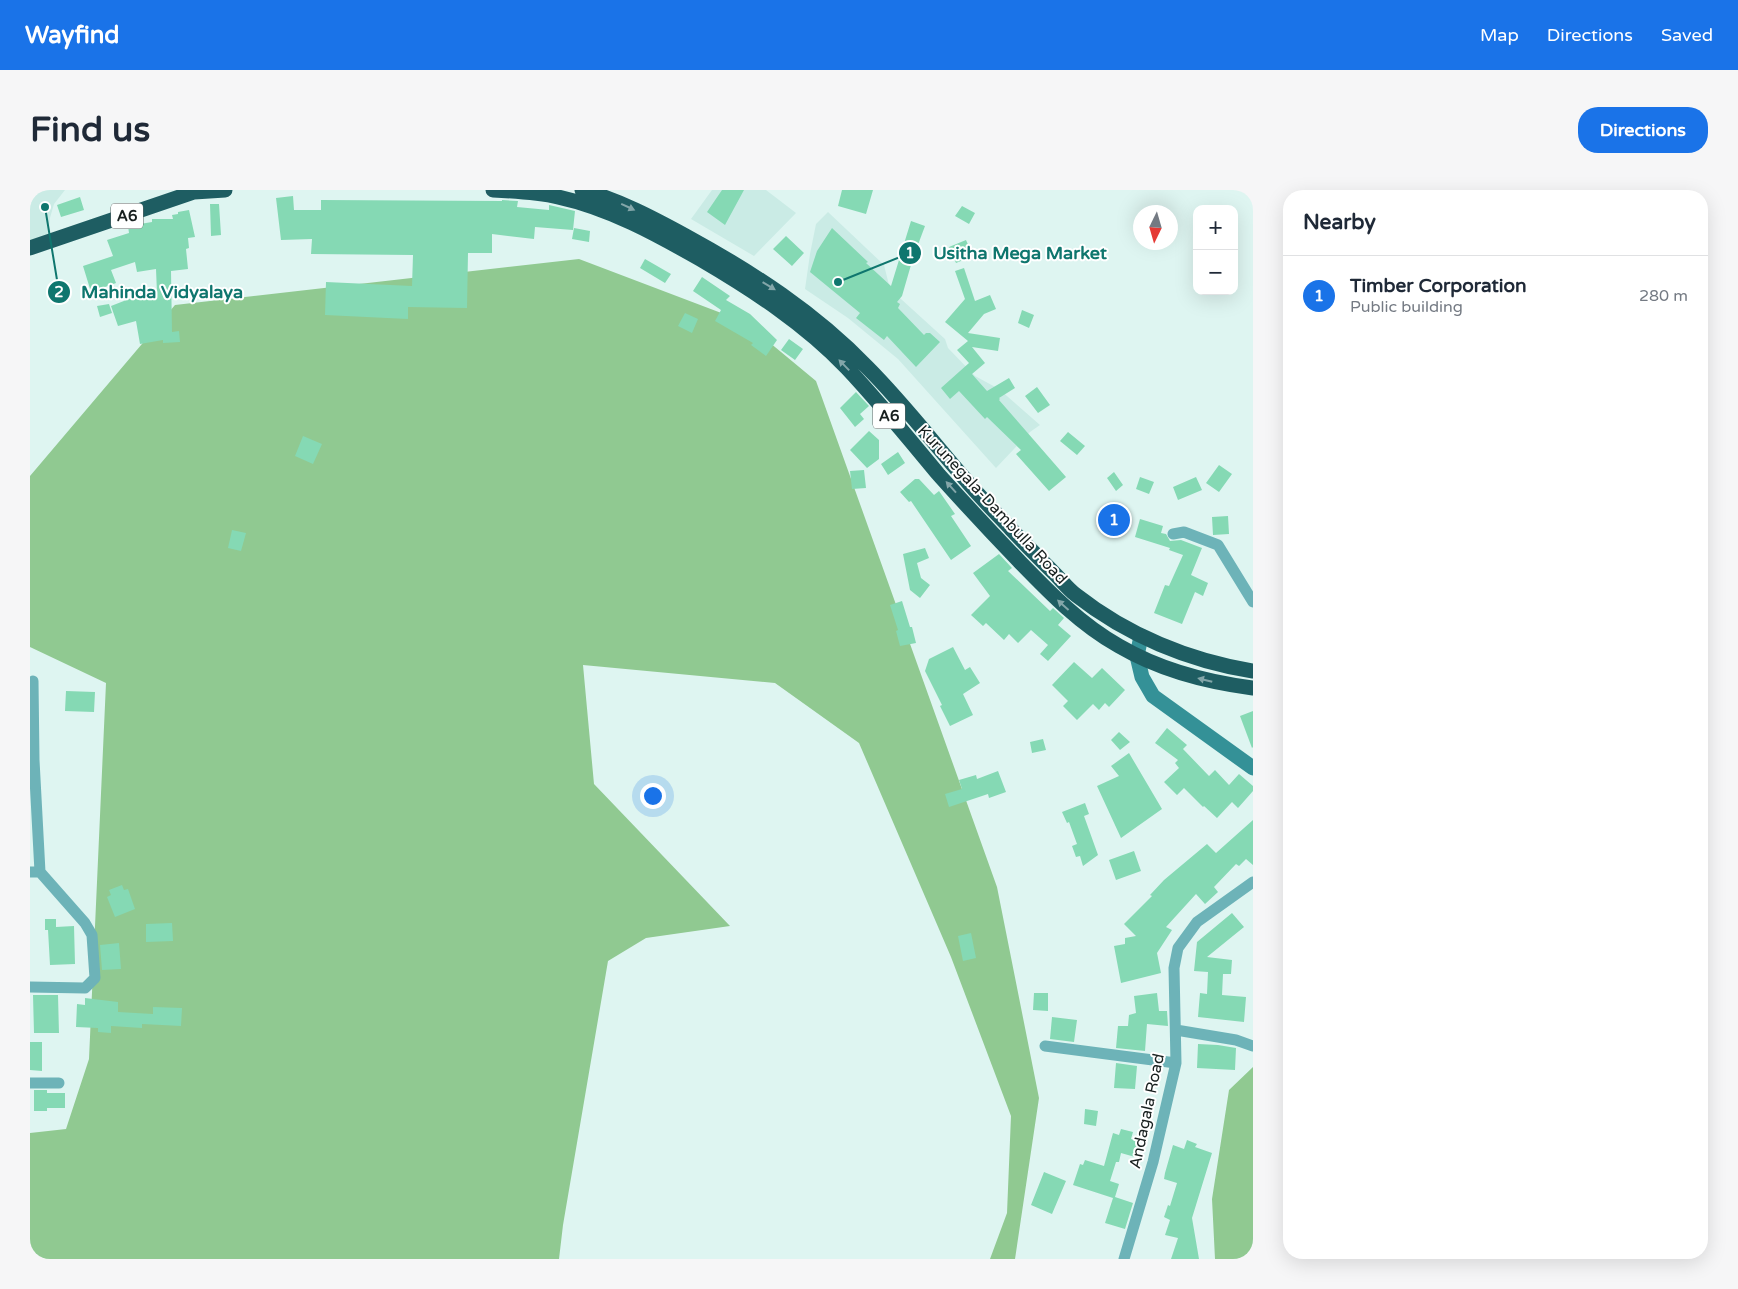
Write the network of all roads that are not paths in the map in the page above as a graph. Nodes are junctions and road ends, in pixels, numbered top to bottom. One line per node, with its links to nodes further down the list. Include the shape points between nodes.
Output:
1 (225, 190): 4 (highway, A6, via 194,192)
2 (493, 190): 8 (highway, Kurunegala-Dambulla Road / A6, one-way to 2, via 1082,622 1043,587 848,369 792,319 750,289 666,239 622,219 557,197)
3 (582, 190): 7 (highway, Kurunegala-Dambulla Road / A6, one-way to 7, via 609,198 704,245 778,291 819,322 892,393 965,479 1074,593)
4 (30, 248)
5 (1173, 534): 6 (street, via 1184,532 1218,545)
6 (1253, 602)
7 (1141, 636): 8 (street); 9 (highway, Kurunegala-Dambulla Road / A6, via 1166,648)
8 (1136, 656): 11 (highway, Kurunegala-Dambulla Road / A6, one-way to 8, via 1184,674); 13 (street, via 1142,677 1153,696)
9 (1253, 671)
10 (33, 681): 12 (street)
11 (1253, 688)
12 (32, 760): 14 (street)
13 (1253, 768)
14 (35, 872): 16 (street, via 84,922 92,935 95,978 85,988)
15 (1253, 882): 17 (street, Andagala Road, via 1197,922 1178,948 1174,968)
16 (30, 987)
17 (1176, 1030): 19 (street); 20 (street, Andagala Road)
18 (1045, 1046): 20 (street)
19 (1253, 1046)
20 (1176, 1063): 23 (street, Andagala Road, via 1153,1162)
21 (30, 1083): 22 (street)
22 (59, 1083)
23 (1124, 1259)

